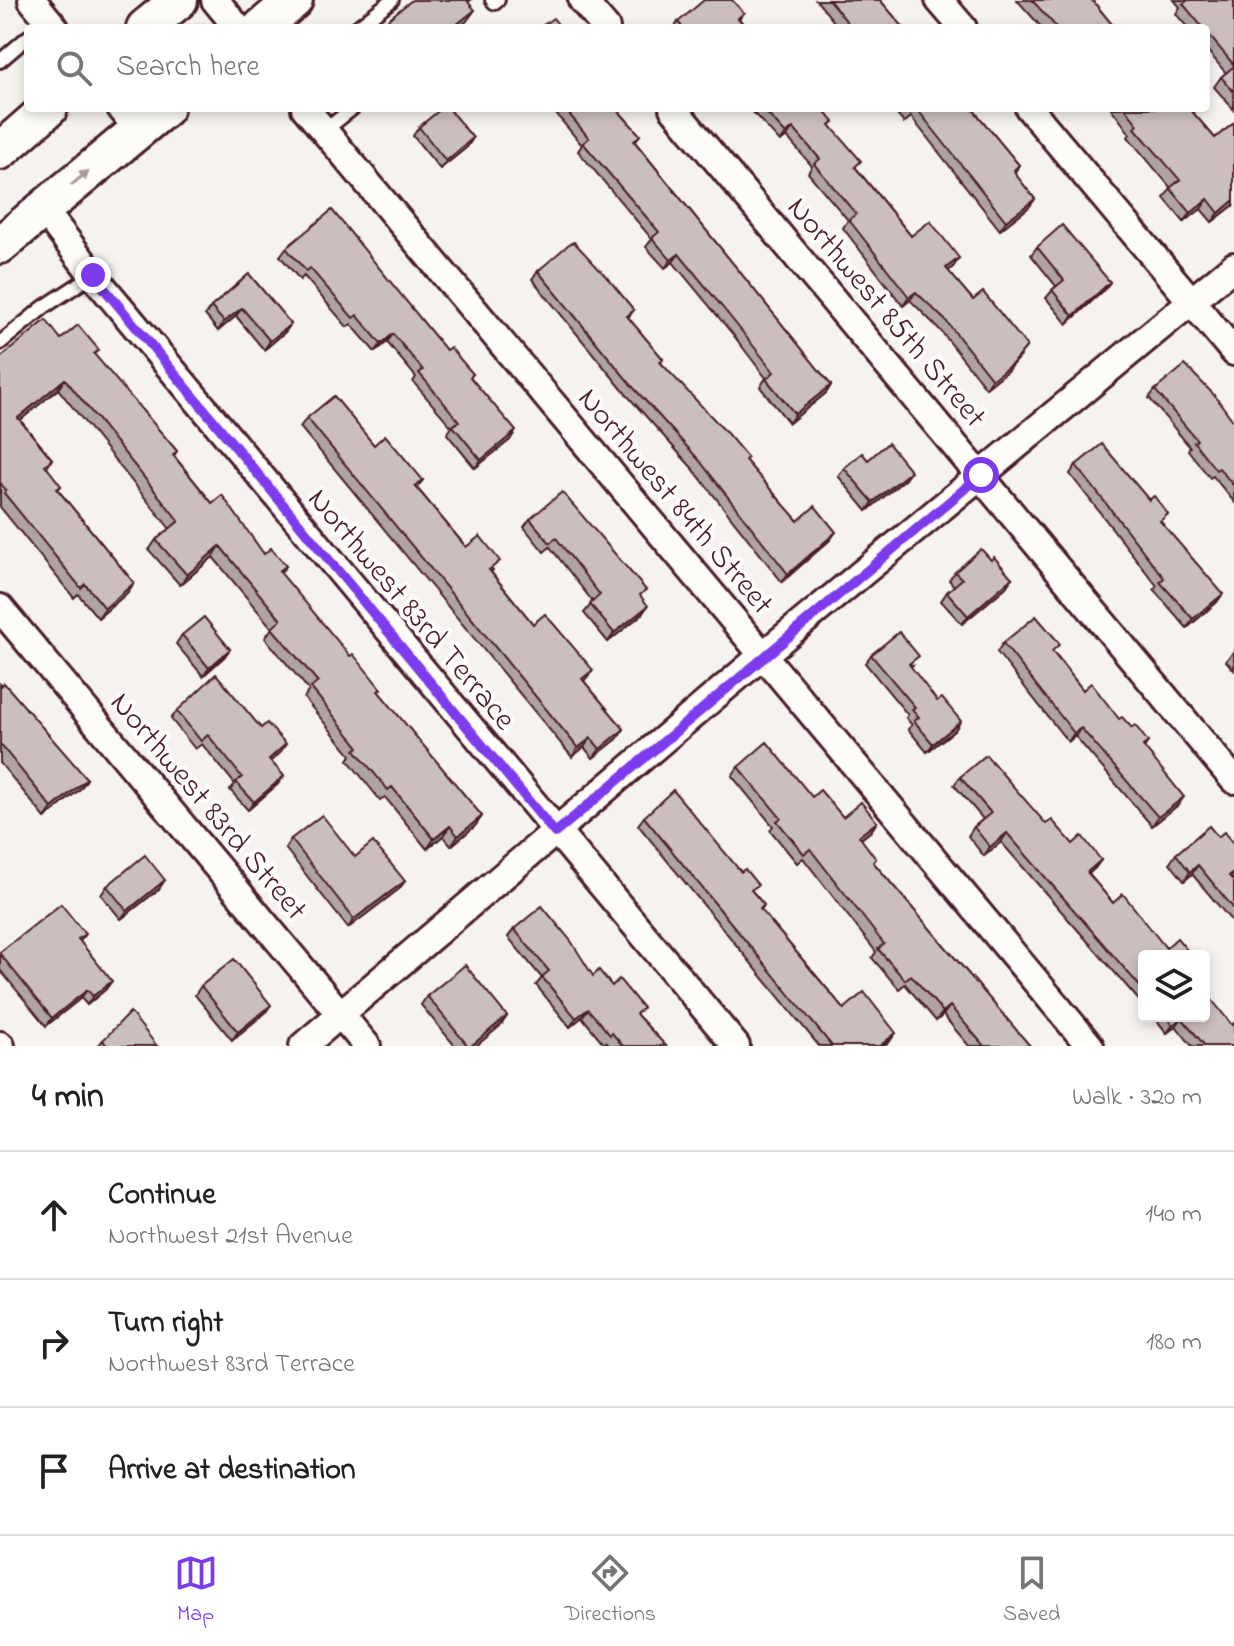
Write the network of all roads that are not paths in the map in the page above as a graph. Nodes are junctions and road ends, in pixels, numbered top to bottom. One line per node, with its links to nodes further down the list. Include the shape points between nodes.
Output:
1 (179, 0): 7 (main road)
2 (215, 0): 8 (street)
3 (294, 0): 9 (main road)
4 (392, 0): 10 (lane)
5 (582, 0): 11 (street)
6 (939, 0): 12 (street)
7 (150, 24)
8 (235, 24)
9 (266, 24)
10 (361, 24)
11 (603, 24)
12 (960, 24)
13 (24, 40): 14 (lane)
14 (0, 61)
15 (44, 112): 22 (main road)
16 (308, 112): 21 (street, Northwest 84th Street)
17 (348, 112): 21 (lane)
18 (676, 112): 30 (street, Northwest 85th Street)
19 (1032, 112): 27 (street)
20 (141, 115): 23 (main road, one-way to 20)
21 (324, 131): 32 (street, Northwest 84th Street)
22 (0, 151)
23 (43, 209): 24 (main road); 26 (street, Northwest 83rd Terrace)
24 (0, 245)
25 (1234, 266): 27 (street)
26 (93, 275): 28 (lane); 34 (street, Northwest 83rd Terrace)
27 (1191, 301): 29 (street); 30 (street)
28 (0, 343)
29 (1234, 352)
30 (981, 475): 32 (street); 33 (street, Northwest 85th Street)
31 (0, 608): 35 (street, Northwest 83rd Street)
32 (763, 655): 34 (street); 39 (street, Northwest 84th Street)
33 (1234, 780)
34 (555, 833): 35 (street); 38 (street, Northwest 83rd Terrace)
35 (341, 1014): 36 (street); 37 (street, Northwest 83rd Street)
36 (303, 1046)
37 (367, 1046)
38 (736, 1046)
39 (1090, 1046)

